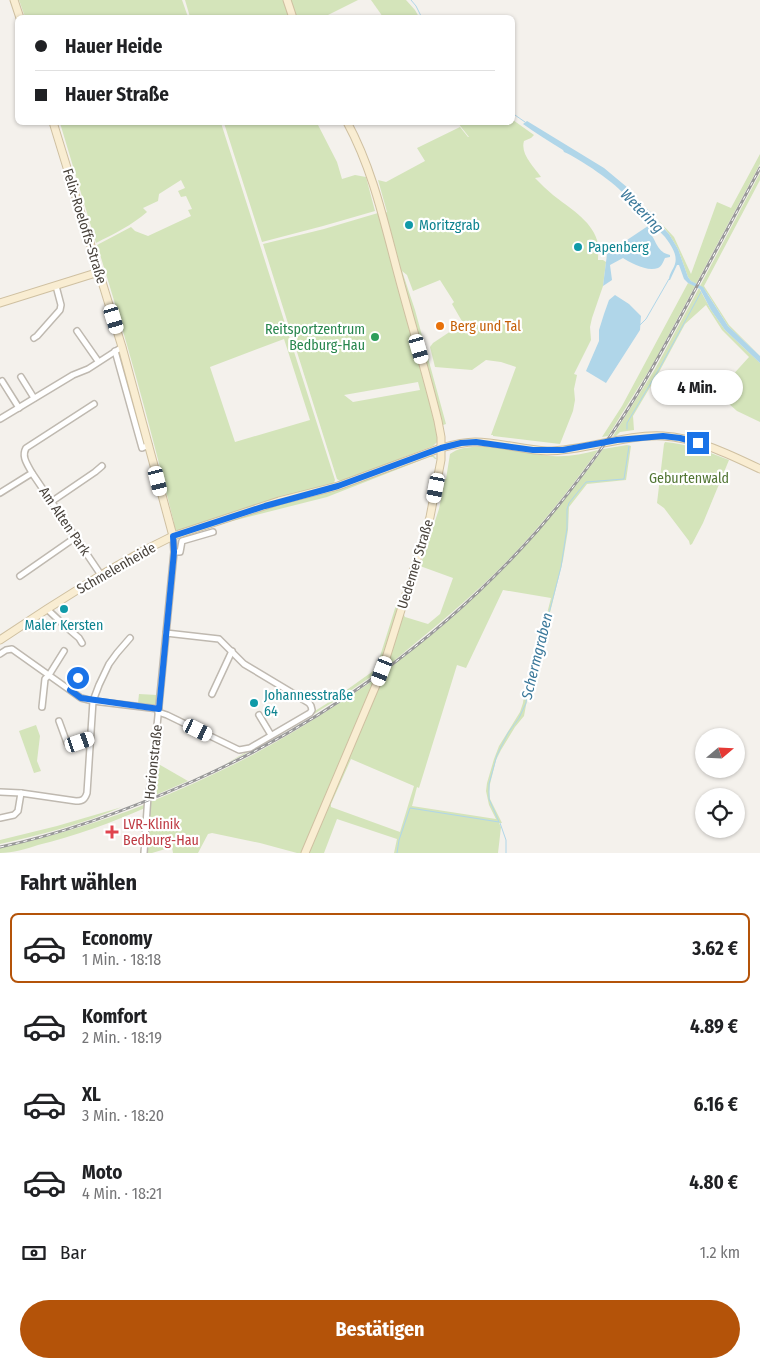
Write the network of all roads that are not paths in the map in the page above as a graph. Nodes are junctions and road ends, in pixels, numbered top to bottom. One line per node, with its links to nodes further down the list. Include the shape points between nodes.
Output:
1 (14, 0): 3 (street)
2 (287, 0): 4 (street)
3 (19, 15)
4 (292, 15)
5 (54, 125): 7 (street, Felix-Roeloffs-Straße)
6 (348, 125): 20 (street, Uedemer Straße, via 382,211 434,404)
7 (99, 272): 8 (street); 12 (street, Felix-Roeloffs-Straße)
8 (56, 286): 9 (street); 11 (street, via 60,310)
9 (0, 303)
10 (77, 331): 13 (street)
11 (34, 338)
12 (118, 349): 13 (street); 28 (street, Felix-Roeloffs-Straße, via 149,445)
13 (98, 361): 16 (street)
14 (21, 377): 16 (street)
15 (2, 381): 18 (street)
16 (34, 398): 18 (street)
17 (94, 404): 23 (street, via 26,448 24,456)
18 (19, 408): 19 (street)
19 (0, 419)
20 (441, 448): 22 (street, Schmelenheide, via 476,442 563,450 663,436 698,443); 28 (street, Schmelenheide, via 338,486); 56 (street, Uedemer Straße, via 432,510 382,671)
21 (102, 466): 26 (street)
22 (760, 469)
23 (32, 473): 25 (street, Am Alten Park); 26 (street, Am Alten Park)
24 (0, 484): 25 (street)
25 (2, 491)
26 (51, 502): 29 (street, Am Alten Park)
27 (213, 532): 30 (street, via 182,541 180,552)
28 (173, 536): 30 (street, Horionstraße); 31 (street, Schmelenheide)
29 (76, 537): 31 (street, Am Alten Park); 32 (street)
30 (174, 552): 34 (street, Horionstraße)
31 (101, 575): 33 (street, Schmelenheide)
32 (20, 576)
33 (47, 609): 36 (street, Schmelenheide); 37 (street)
34 (166, 633): 39 (street, via 219,639); 47 (street, Horionstraße)
35 (130, 638): 45 (street, via 109,664)
36 (0, 640)
37 (82, 643)
38 (64, 651): 41 (street)
39 (232, 651): 44 (street); 50 (street, via 244,664 311,706 310,713)
40 (0, 654): 41 (street, via 12,649)
41 (49, 675): 43 (street); 46 (street, via 45,679)
42 (78, 678): 43 (street)
43 (70, 690): 45 (street)
44 (212, 694)
45 (93, 701): 47 (street); 51 (street)
46 (42, 707)
47 (159, 710): 50 (street, via 239,750 250,748); 55 (street, Horionstraße)
48 (259, 716): 50 (street)
49 (59, 721): 51 (street, via 70,745)
50 (271, 735)
51 (90, 738): 53 (street, via 85,799 76,801)
52 (0, 792): 53 (street)
53 (20, 793): 54 (street, via 18,811)
54 (0, 818)
55 (144, 853)
56 (305, 853)

